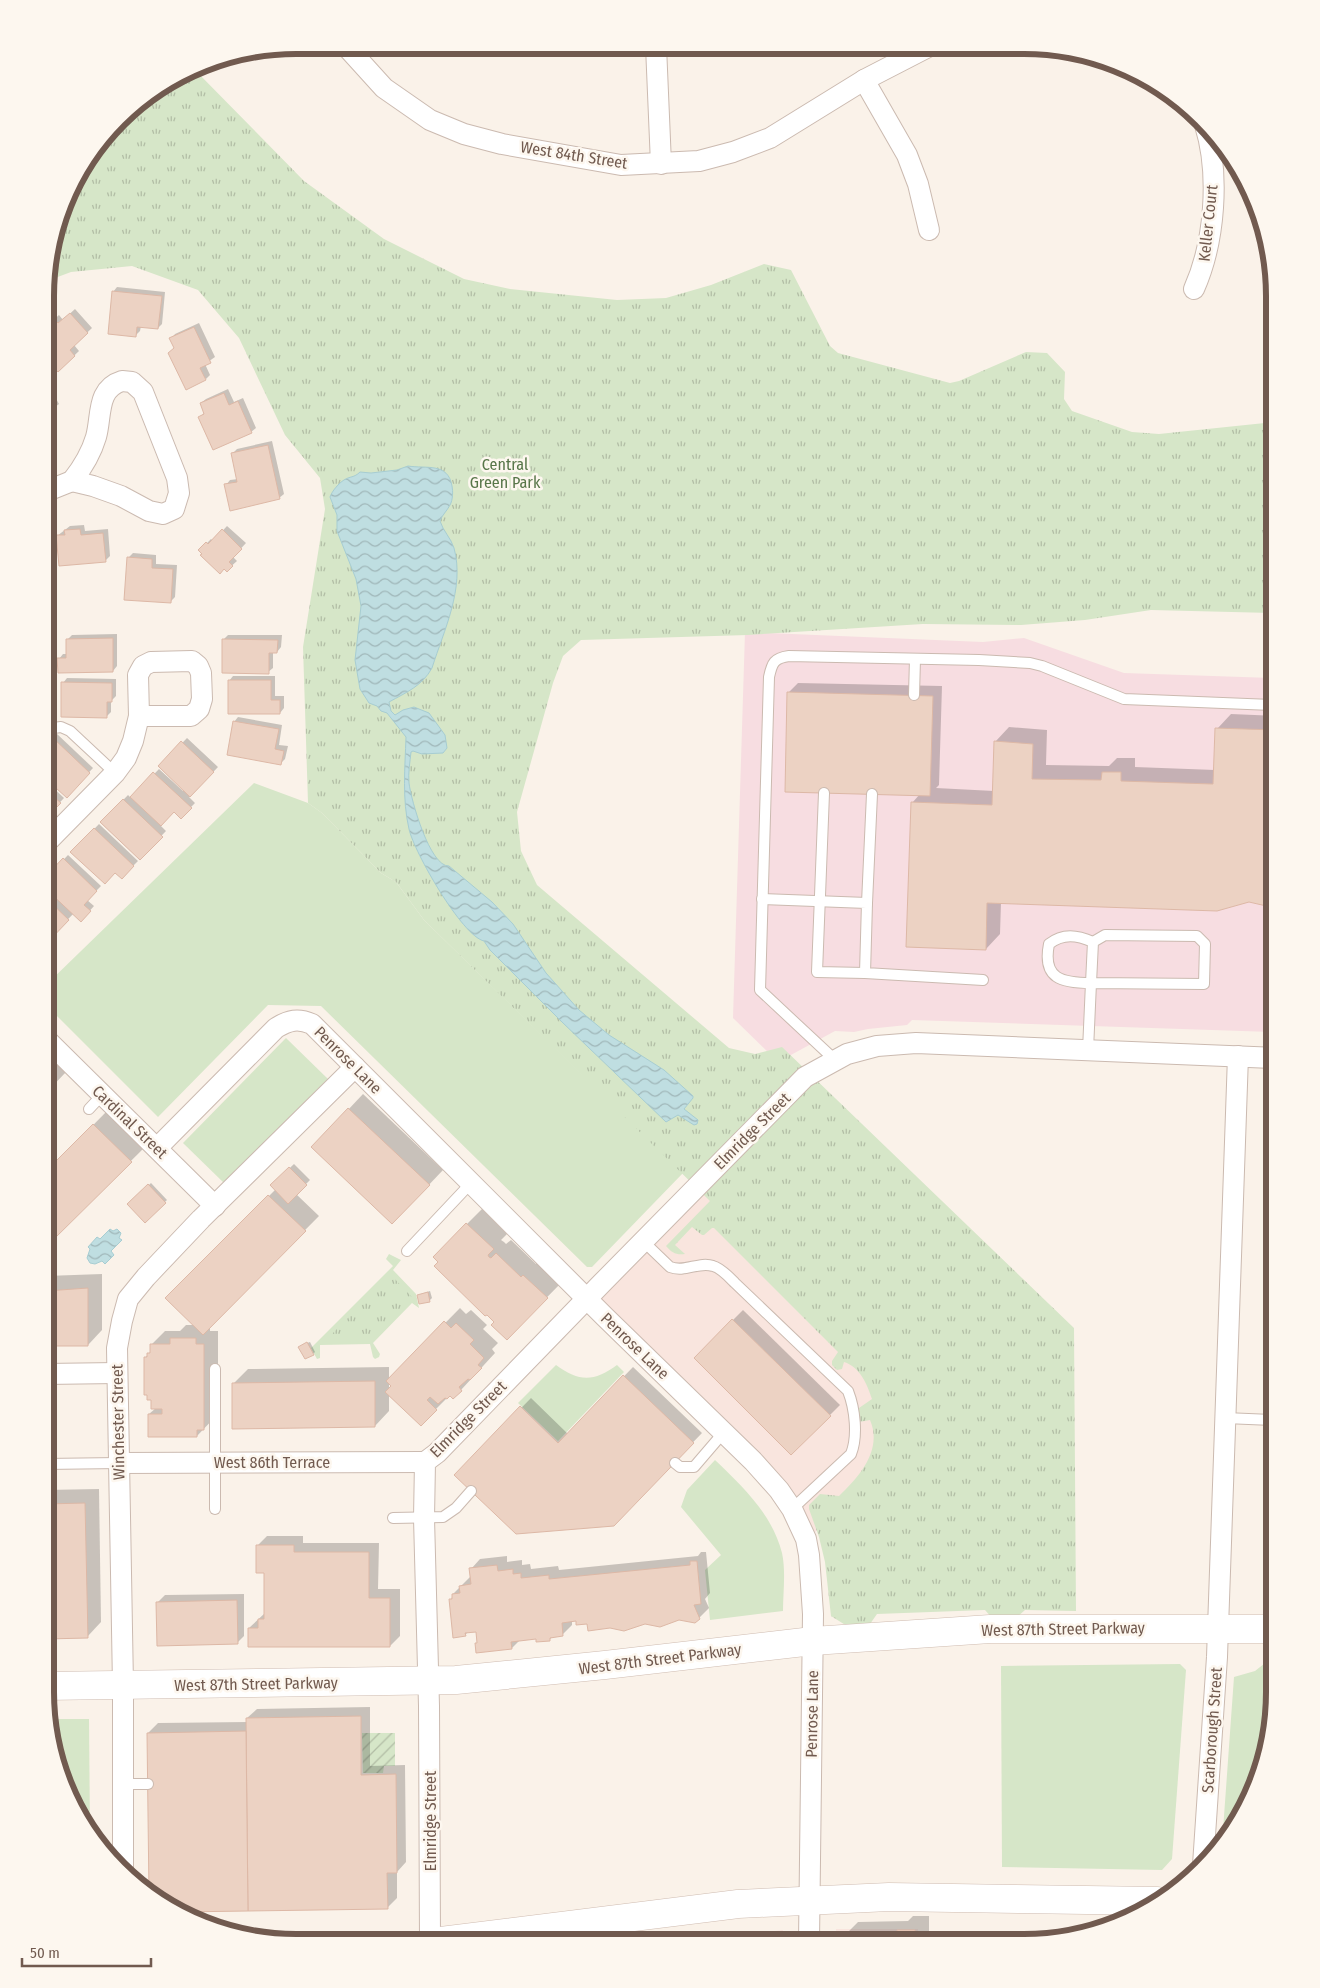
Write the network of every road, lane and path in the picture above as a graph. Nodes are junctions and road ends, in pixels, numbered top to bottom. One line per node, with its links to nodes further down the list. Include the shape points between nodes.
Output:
1 (353, 54): 6 (street, West 84th Street, via 384,88 430,120 464,134 621,165)
2 (656, 54): 6 (street)
3 (914, 54): 4 (street, West 84th Street)
4 (864, 80): 6 (street, West 84th Street, via 770,138 699,161); 7 (street, via 907,156 918,184)
5 (1209, 140): 8 (street, Keller Court, via 1213,166 1210,237 1203,270)
6 (661, 164)
7 (929, 230)
8 (1194, 289)
9 (72, 481): 9 (street, via 121,496 163,514 174,508 179,493 177,478 143,392 132,382 113,384 104,393 96,436 86,464); 10 (street)
10 (54, 488)
11 (916, 659): 12 (lane); 13 (lane, via 1030,663 1124,698); 20 (lane, via 789,656 779,657 772,664)
12 (914, 695)
13 (1266, 705)
14 (138, 716): 16 (street, via 133,741)
15 (54, 728): 16 (lane, via 70,731)
16 (115, 773): 19 (street)
17 (824, 793): 21 (lane)
18 (872, 794): 22 (lane)
19 (54, 836)
20 (762, 899): 21 (lane); 31 (lane, via 760,990)
21 (819, 901): 22 (lane); 24 (lane, via 818,972)
22 (867, 903): 24 (lane)
23 (1093, 942): 26 (lane); 26 (lane, via 1073,935 1058,937 1049,944 1047,952 1052,973 1061,980); 26 (lane, via 1105,935 1197,936 1205,944 1204,984)
24 (865, 973): 25 (lane)
25 (983, 980)
26 (1091, 983): 28 (lane)
27 (54, 1049): 33 (street, Cardinal Street, via 95,1102)
28 (1088, 1050): 29 (street, Elmridge Street); 31 (street, Elmridge Street, via 916,1043 877,1046)
29 (1238, 1056): 30 (street, Elmridge Street); 42 (street, Scarborough Street)
30 (1266, 1058)
31 (835, 1060): 36 (street, Elmridge Street, via 805,1077)
32 (355, 1067): 33 (street, Penrose Lane, via 312,1024 301,1020 283,1024); 34 (street, Penrose Lane); 35 (street, Winchester Street)
33 (157, 1148): 35 (street, Cardinal Street)
34 (471, 1183): 37 (lane); 38 (street, Penrose Lane)
35 (215, 1206): 41 (street, Winchester Street, via 128,1299 117,1348)
36 (643, 1241): 38 (street, Elmridge Street); 52 (lane, via 670,1267 716,1266 848,1391 855,1444 851,1454)
37 (407, 1251)
38 (586, 1299): 44 (street, Penrose Lane); 45 (street, Elmridge Street)
39 (215, 1369): 47 (lane)
40 (54, 1374): 41 (street)
41 (118, 1374): 46 (street, Winchester Street)
42 (1225, 1418): 43 (lane); 55 (street, Scarborough Street)
43 (1266, 1420)
44 (724, 1432): 48 (lane, via 694,1467 680,1467); 52 (street, Penrose Lane, via 773,1483)
45 (425, 1462): 47 (street, West 86th Terrace); 54 (street, Elmridge Street)
46 (119, 1463): 47 (street, West 86th Terrace); 49 (lane); 59 (street, Winchester Street)
47 (214, 1463): 51 (lane)
48 (674, 1463)
49 (54, 1464)
50 (471, 1491): 54 (lane, via 443,1517)
51 (215, 1509)
52 (792, 1509): 57 (street, Penrose Lane, via 806,1539 809,1555)
53 (393, 1518): 54 (lane)
54 (424, 1518): 58 (street, Elmridge Street)
55 (1218, 1628): 56 (main road, West 87th Street Parkway); 57 (main road, West 87th Street Parkway, via 990,1629); 63 (street, Scarborough Street)
56 (1266, 1629)
57 (813, 1640): 58 (main road, West 87th Street Parkway, via 509,1676); 65 (street, Penrose Lane)
58 (428, 1681): 59 (main road, West 87th Street Parkway); 67 (street, Elmridge Street)
59 (123, 1685): 60 (main road, West 87th Street Parkway); 61 (street, Winchester Street)
60 (54, 1686)
61 (123, 1784): 62 (lane); 64 (street, Winchester Street)
62 (148, 1784)
63 (1204, 1854)
64 (123, 1861)
65 (809, 1900): 66 (main road, via 889,1897); 68 (main road, via 738,1904); 69 (street, Penrose Lane)
66 (1147, 1901)
67 (430, 1934)
68 (497, 1934)
69 (809, 1934)

